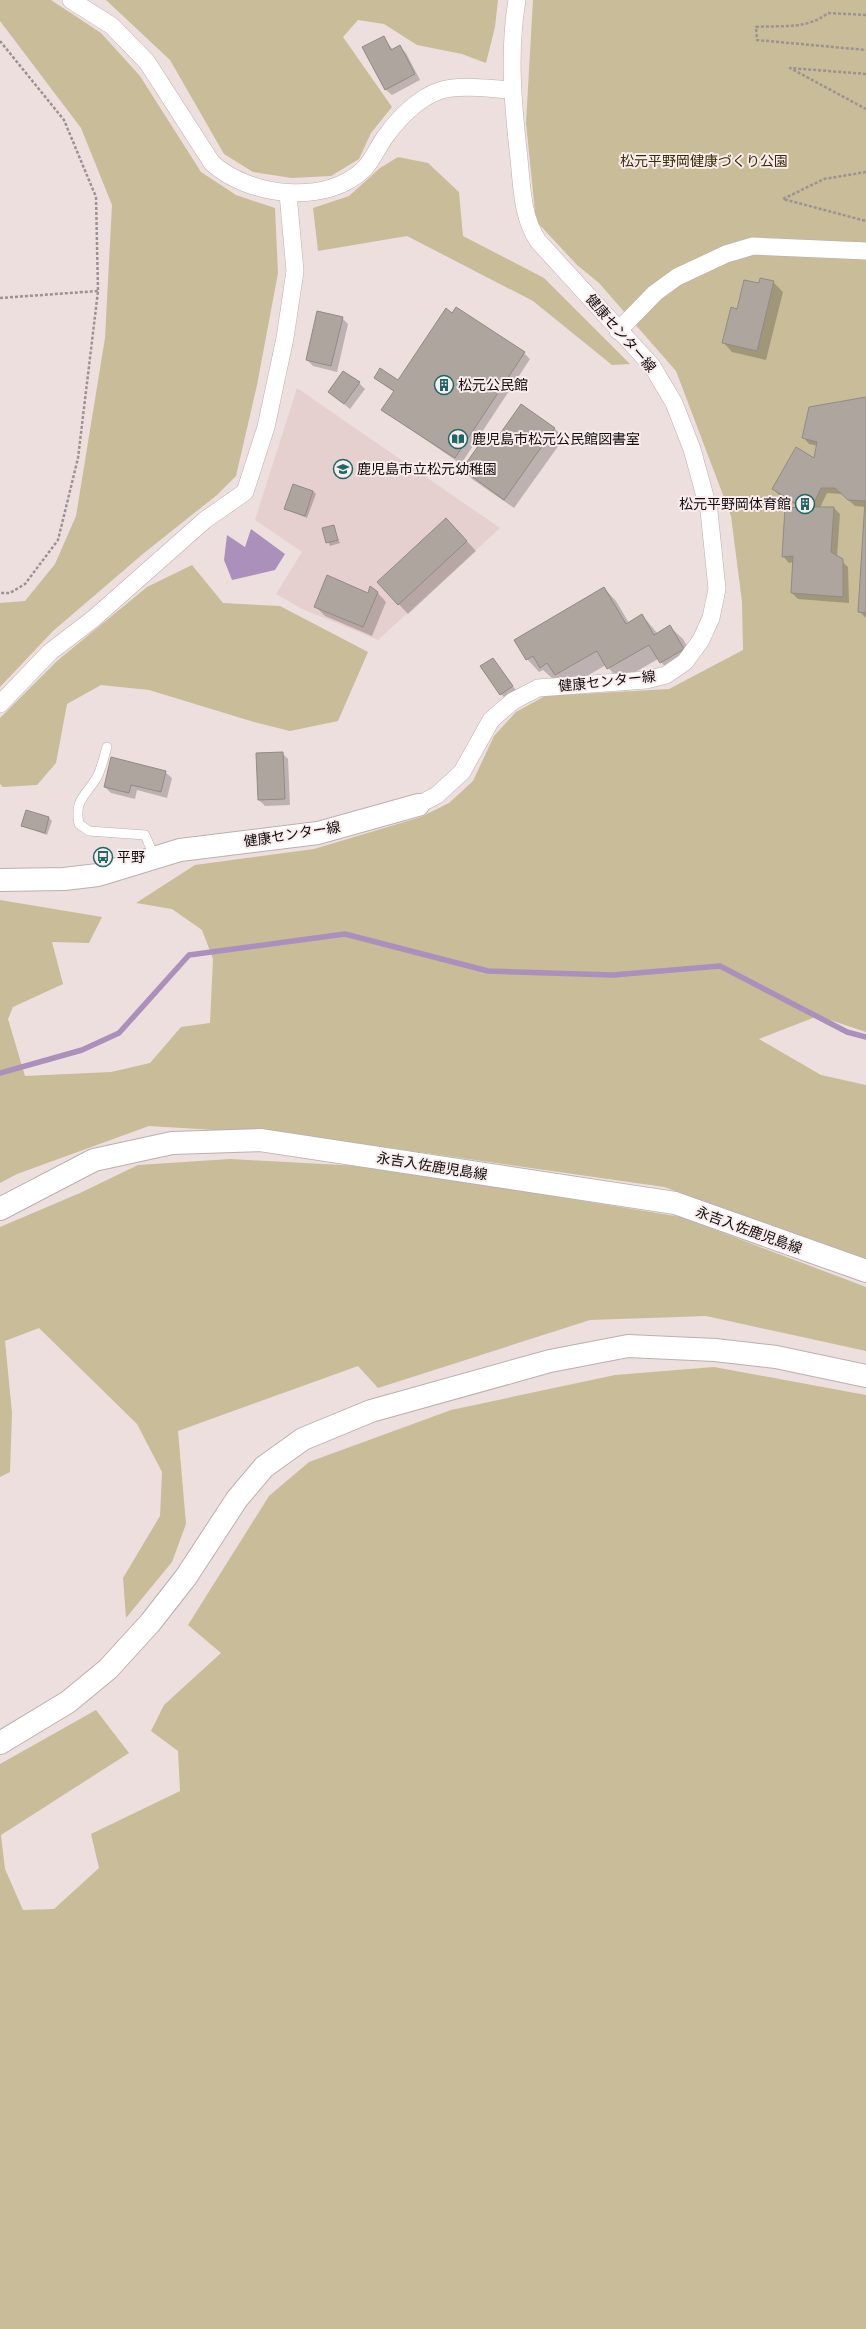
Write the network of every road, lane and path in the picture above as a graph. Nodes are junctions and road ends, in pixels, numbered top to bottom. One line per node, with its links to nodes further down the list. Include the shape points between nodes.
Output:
1 (71, 0): 10 (street, via 112,26 147,62 212,163 224,174 242,182)
2 (517, 0): 7 (street, 健康センター線, via 512,32)
3 (866, 15): 5 (path, via 828,13 818,21 797,27 756,27 757,40)
4 (0, 41): 13 (path, via 64,120 96,197)
5 (866, 50)
6 (866, 74): 8 (path, via 790,68)
7 (512, 90): 10 (street, via 459,88 439,91 411,108 385,136 365,167 346,183); 15 (street, 健康センター線, via 523,200 529,228)
8 (866, 109)
9 (866, 172): 11 (path, via 824,178 783,200)
10 (288, 194): 17 (street, via 294,271 288,316 266,427 244,492 205,520 93,619 50,652)
11 (866, 221)
12 (866, 251): 15 (street, via 753,246 726,254 677,277 655,294)
13 (98, 291): 14 (path); 16 (path, via 78,458 58,540 25,584 10,593)
14 (0, 298)
15 (618, 331): 19 (street, 健康センター線, via 652,366 674,402 692,449 709,519 717,589 712,618 701,640 685,662 666,675 646,680 538,688 513,701 491,720 462,772 437,795)
16 (0, 593)
17 (0, 704)
18 (107, 747): 20 (lane, via 98,776 80,799 77,813 79,824 90,831 145,835)
19 (418, 805): 20 (street, 健康センター線, via 318,833 218,844)
20 (154, 856): 21 (street, 健康センター線, via 98,876)
21 (0, 880)
22 (0, 1209): 23 (street, 永吉入佐鹿児島線, via 94,1160 172,1143 260,1140 675,1203)
23 (866, 1271)
24 (866, 1376): 25 (street, via 776,1357 715,1350 628,1346 550,1361 372,1411 303,1439 264,1467 237,1499 186,1577 150,1623 108,1669 68,1702)
25 (0, 1743)

